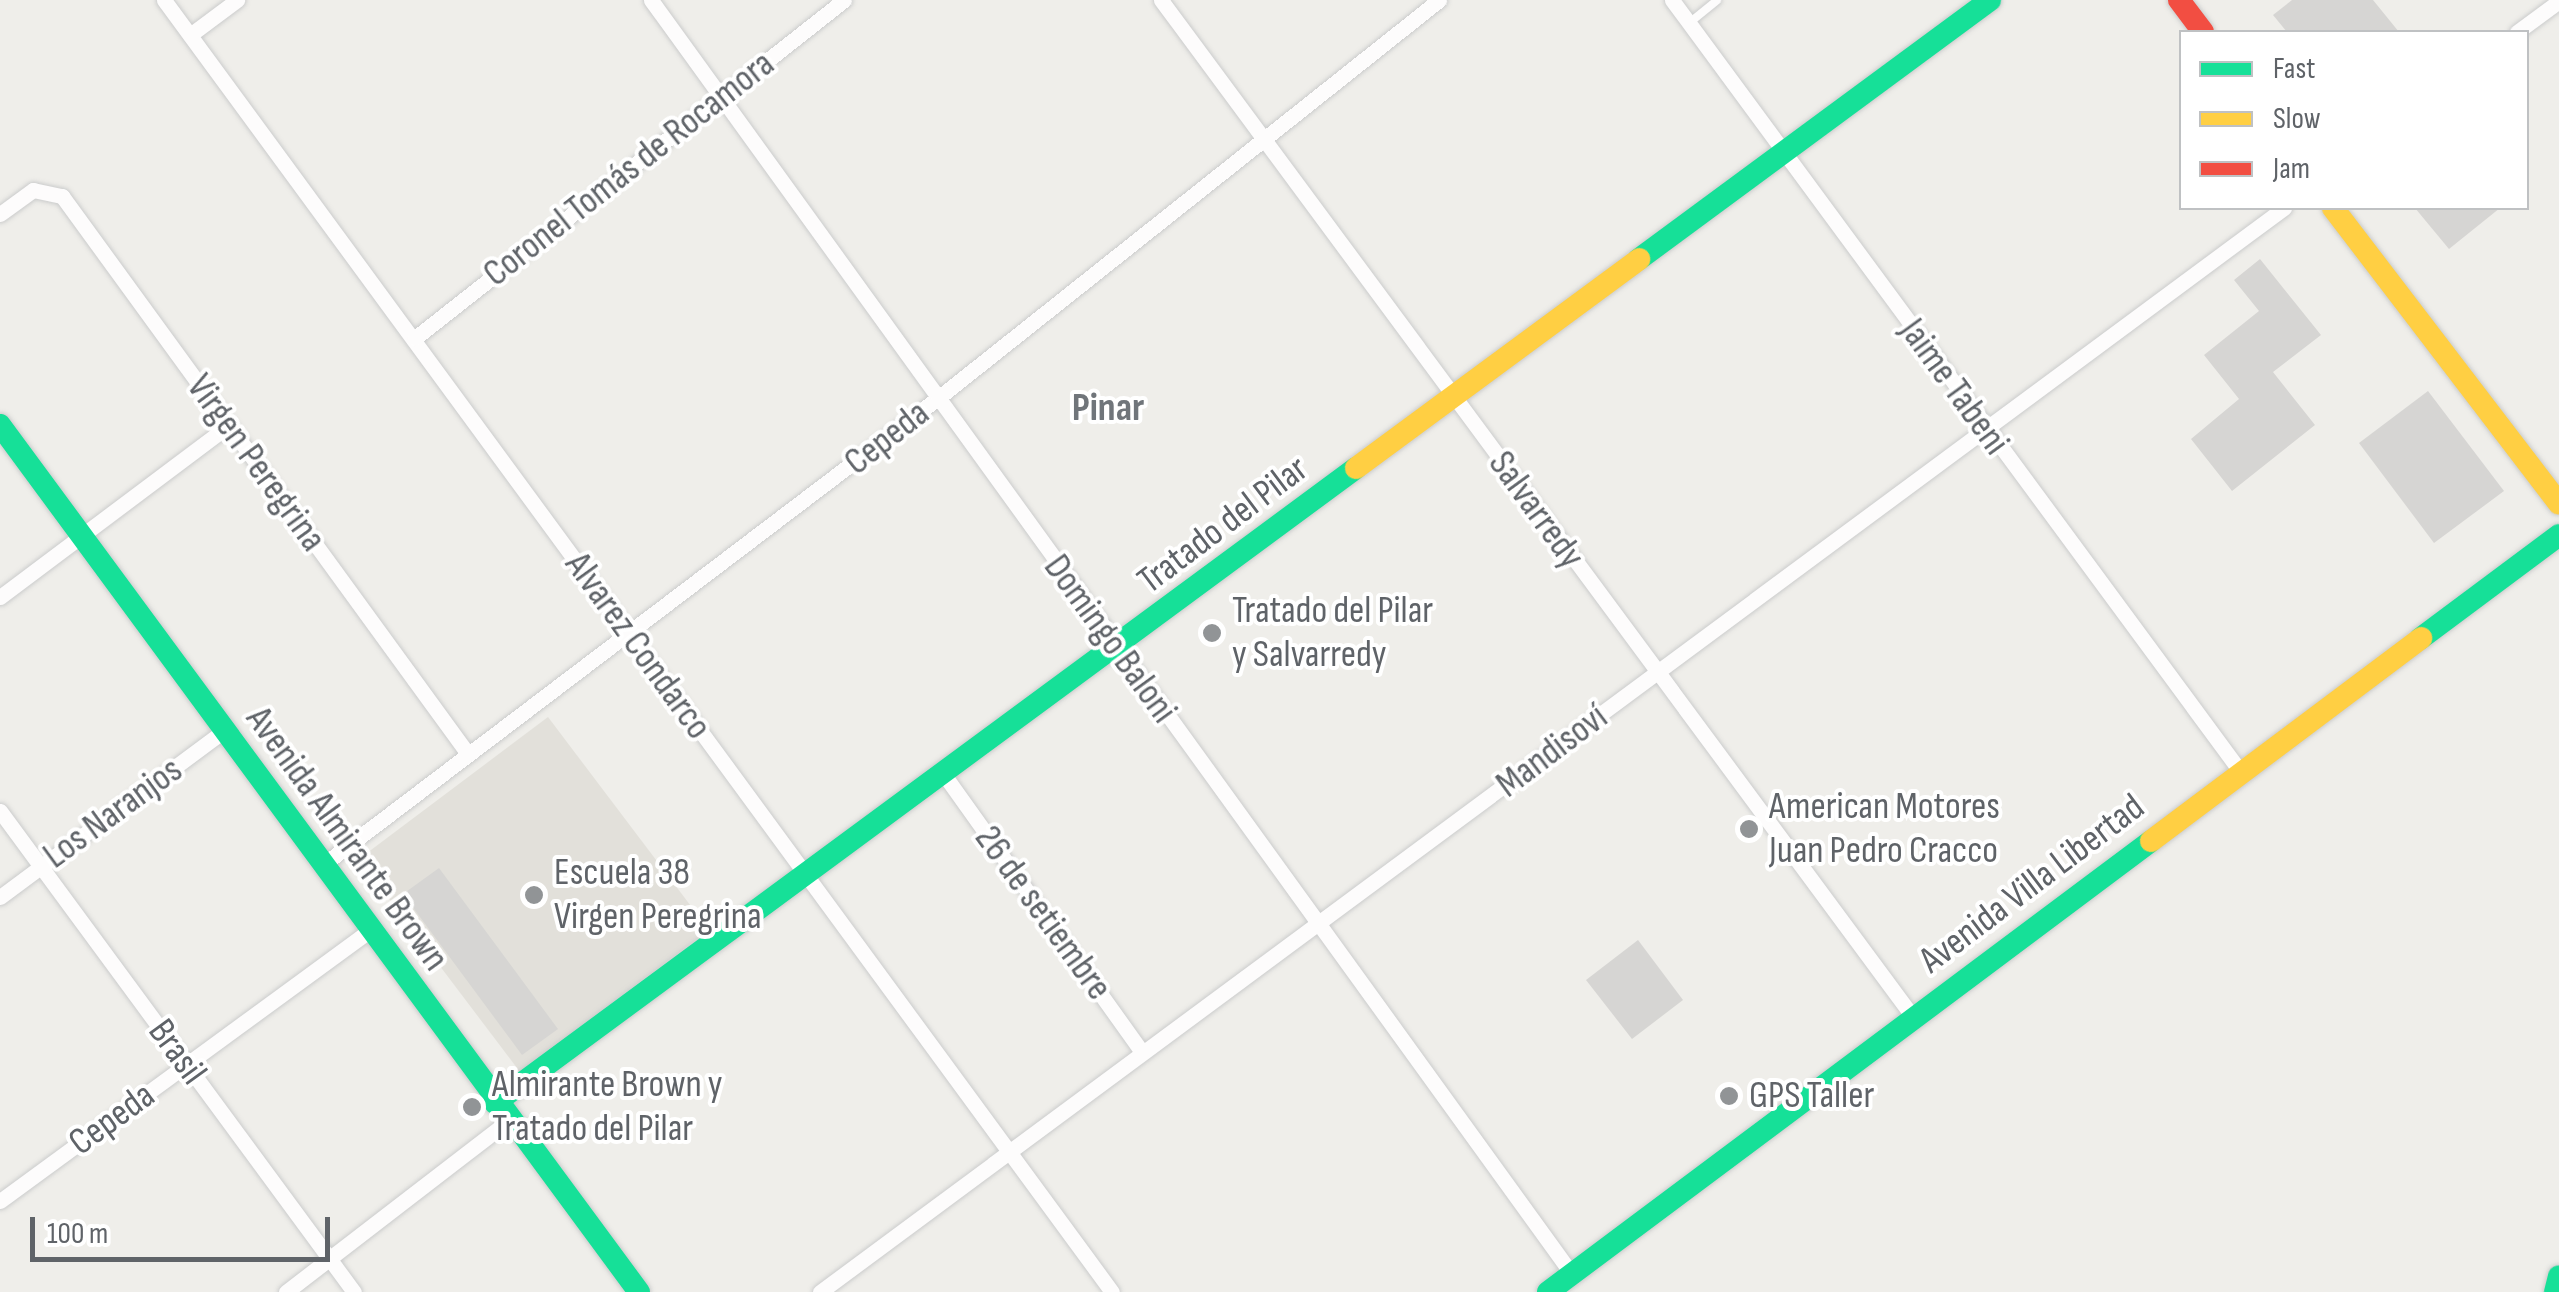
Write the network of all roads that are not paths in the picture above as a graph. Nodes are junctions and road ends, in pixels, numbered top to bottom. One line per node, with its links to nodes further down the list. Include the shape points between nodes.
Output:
1 (164, 0): 15 (street, Alvarez Condarco)
2 (237, 0): 15 (street)
3 (652, 0): 16 (street, Domingo Baloni)
4 (844, 0): 16 (street, Coronel Tomás de Rocamora)
5 (1439, 0): 17 (street, Cepeda)
6 (1672, 0): 12 (street, Jaime Tabeni)
7 (1717, 0): 12 (lane)
8 (1990, 0): 18 (street, Tratado del Pilar)
9 (2179, 0): 13 (street)
10 (1164, 1): 17 (street, Salvarredy)
11 (2559, 1): 14 (street)
12 (1689, 23): 18 (street, Jaime Tabeni)
13 (2202, 30)
14 (2520, 30)
15 (190, 35): 22 (street, Alvarez Condarco)
16 (720, 95): 22 (street, Coronel Tomás de Rocamora); 24 (street, Domingo Baloni)
17 (1269, 141): 23 (street, Salvarredy); 24 (street, Cepeda)
18 (1784, 153): 23 (street, Tratado del Pilar); 27 (street, Jaime Tabeni)
19 (2281, 210): 27 (street, Mandisoví)
20 (2335, 210): 28 (street)
21 (0, 214): 26 (street, Virgen Peregrina, via 33,190 62,196)
22 (415, 338): 32 (street, Alvarez Condarco)
23 (1453, 396): 33 (street, Tratado del Pilar); 34 (street, Salvarredy)
24 (938, 398): 32 (street, Cepeda); 33 (street, Domingo Baloni)
25 (0, 425): 29 (street, Avenida Almirante Brown)
26 (228, 426): 29 (street); 36 (street, Virgen Peregrina)
27 (1985, 429): 34 (street, Mandisoví); 37 (street, Jaime Tabeni)
28 (2559, 504)
29 (82, 535): 31 (street); 35 (street, Avenida Almirante Brown)
30 (2559, 535): 37 (street, Avenida Villa Libertad)
31 (0, 597)
32 (630, 636): 36 (street, Cepeda); 42 (street, Alvarez Condarco)
33 (1116, 648): 38 (street, Tratado del Pilar); 44 (street, Domingo Baloni)
34 (1656, 674): 44 (street, Mandisoví); 46 (street, Salvarredy)
35 (226, 730): 40 (street, Avenida Almirante Brown); 41 (street, Los Naranjos)
36 (468, 754): 40 (street, Cepeda)
37 (2240, 771): 46 (street, Avenida Villa Libertad)
38 (945, 776): 42 (street, Tratado del Pilar); 47 (street, 26 de setiembre)
39 (0, 812): 41 (street, Brasil)
40 (324, 864): 45 (street, Avenida Almirante Brown)
41 (41, 866): 43 (street, Los Naranjos); 48 (street, Brasil)
42 (806, 877): 49 (street, Tratado del Pilar); 50 (street, Alvarez Condarco)
43 (0, 896)
44 (1316, 926): 47 (street, Mandisoví); 53 (street, Domingo Baloni)
45 (370, 930): 48 (street, Cepeda); 49 (street, Avenida Almirante Brown)
46 (1913, 1018): 53 (street, Avenida Villa Libertad)
47 (1140, 1049): 50 (street, Mandisoví)
48 (186, 1064): 51 (street, Cepeda); 52 (street, Brasil)
49 (502, 1112): 52 (street, Tratado del Pilar); 57 (street, Avenida Almirante Brown)
50 (1006, 1150): 58 (street, Mandisoví); 59 (street, Alvarez Condarco)
51 (0, 1201)
52 (329, 1259): 55 (street, Tratado del Pilar); 56 (street, Brasil)
53 (1572, 1274): 60 (street, Avenida Villa Libertad)
54 (2559, 1276): 61 (street)
55 (286, 1292)
56 (354, 1292)
57 (639, 1292)
58 (820, 1292)
59 (1112, 1292)
60 (1548, 1292)
61 (2555, 1292)

